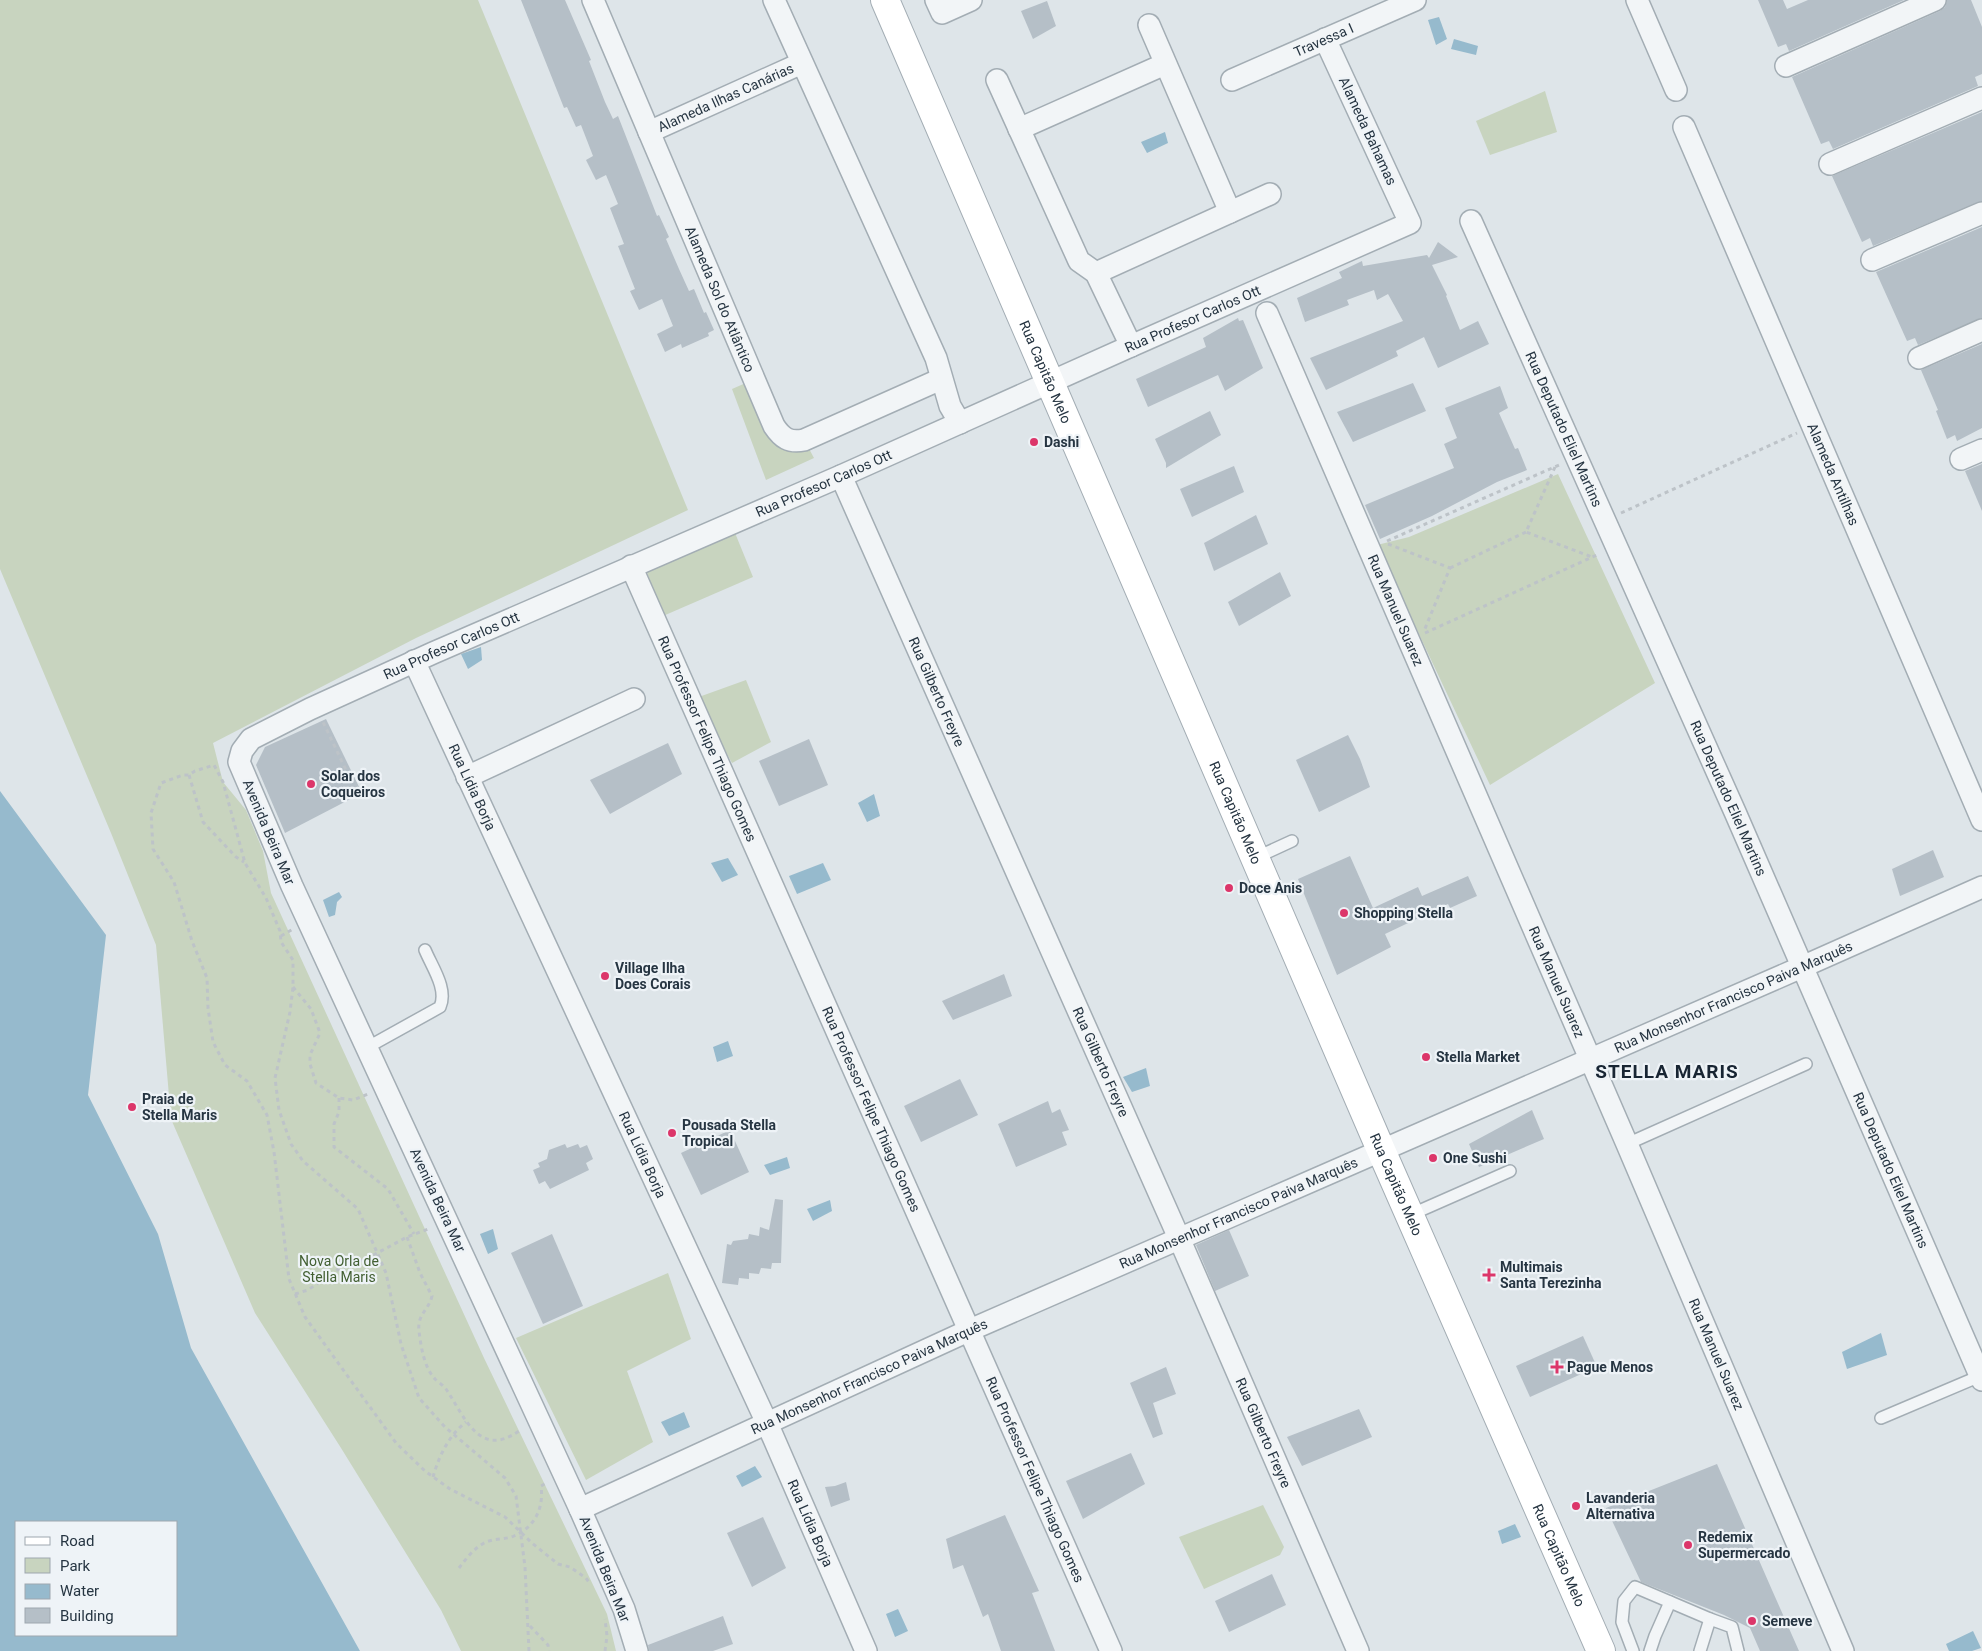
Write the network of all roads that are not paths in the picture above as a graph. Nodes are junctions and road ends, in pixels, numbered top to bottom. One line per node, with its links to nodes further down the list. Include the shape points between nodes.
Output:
1 (593, 0): 20 (street, Alameda Sol do Atlântico)
2 (774, 0): 11 (street)
3 (885, 0): 34 (main road, Rua Capitão Melo)
4 (936, 0): 5 (street, via 942,13)
5 (971, 0)
6 (1415, 0): 10 (street, Travessa I)
7 (1636, 0): 16 (street)
8 (1936, 0): 13 (street)
9 (1148, 25): 12 (street)
10 (1325, 39): 15 (street, Travessa I); 26 (street, Alameda Bahamas)
11 (802, 63): 20 (street, Alameda Ilhas Canárias); 33 (street, via 936,358)
12 (1165, 64): 19 (street); 23 (street)
13 (1786, 66)
14 (997, 80): 19 (street)
15 (1232, 80)
16 (1676, 90)
17 (1982, 98): 21 (street)
18 (1684, 127): 44 (street, Alameda Antilhas)
19 (1019, 129): 28 (street, via 1079,261)
20 (649, 132): 33 (street, Alameda Sol do Atlântico, via 774,426 786,440 804,440)
21 (1830, 164)
22 (1270, 194): 23 (street)
23 (1230, 212): 28 (street)
24 (1982, 212): 27 (street)
25 (1471, 221): 49 (street, Rua Deputado Eliel Martins)
26 (1410, 224): 31 (street, Rua Profesor Carlos Ott)
27 (1872, 260)
28 (1096, 272): 31 (street)
29 (1267, 313): 51 (street, Rua Manuel Suarez)
30 (1982, 330): 32 (street)
31 (1131, 346): 34 (street, Rua Profesor Carlos Ott)
32 (1920, 358)
33 (941, 379): 35 (street)
34 (1050, 382): 35 (street, Rua Profesor Carlos Ott); 46 (main road, Rua Capitão Melo)
35 (960, 423): 38 (street, Rua Profesor Carlos Ott)
36 (1982, 450): 37 (street)
37 (1961, 459)
38 (841, 476): 39 (street, Rua Profesor Carlos Ott); 57 (street, Rua Gilberto Freyre)
39 (631, 566): 40 (street, Rua Profesor Carlos Ott); 58 (street, Rua Professor Felipe Thiago Gomes)
40 (414, 661): 42 (street, Rua Profesor Carlos Ott, via 251,739); 43 (street, Rua Lídia Borja)
41 (634, 699): 43 (street)
42 (242, 751): 50 (street, Avenida Beira Mar, via 239,762 292,886)
43 (467, 777): 61 (street, Rua Lídia Borja)
44 (1982, 820)
45 (1292, 841): 46 (lane)
46 (1255, 858): 54 (main road, Rua Capitão Melo)
47 (1982, 887): 49 (street, Rua Monsenhor Francisco Paiva Marquês)
48 (425, 950): 50 (lane, via 442,989 444,998 440,1007)
49 (1802, 967): 51 (street, Rua Monsenhor Francisco Paiva Marquês); 59 (street, Rua Deputado Eliel Martins)
50 (368, 1047): 62 (street, Avenida Beira Mar)
51 (1590, 1059): 53 (street, Rua Manuel Suarez); 54 (street, Rua Monsenhor Francisco Paiva Marquês)
52 (1806, 1064): 53 (lane)
53 (1627, 1144): 74 (street, Rua Manuel Suarez)
54 (1381, 1150): 56 (main road, Rua Capitão Melo); 57 (street, Rua Monsenhor Francisco Paiva Marquês)
55 (1510, 1171): 56 (lane)
56 (1410, 1215): 69 (main road, Rua Capitão Melo)
57 (1179, 1238): 58 (street, Rua Monsenhor Francisco Paiva Marquês); 68 (street, Rua Gilberto Freyre)
58 (970, 1330): 61 (street, Rua Monsenhor Francisco Paiva Marquês); 67 (street, Rua Professor Felipe Thiago Gomes)
59 (1981, 1378): 60 (lane)
60 (1881, 1418)
61 (767, 1423): 62 (street, Rua Monsenhor Francisco Paiva Marquês); 66 (street, Rua Lídia Borja)
62 (580, 1509): 65 (street, Avenida Beira Mar, via 624,1609)
63 (1670, 1602): 64 (lane); 70 (lane, via 1635,1587 1624,1601 1622,1622); 71 (lane)
64 (1710, 1620): 72 (lane); 73 (lane, via 1732,1627)
65 (637, 1651)
66 (866, 1651)
67 (1111, 1651)
68 (1358, 1651)
69 (1601, 1651)
70 (1633, 1651)
71 (1650, 1651)
72 (1700, 1651)
73 (1738, 1651)
74 (1843, 1651)

